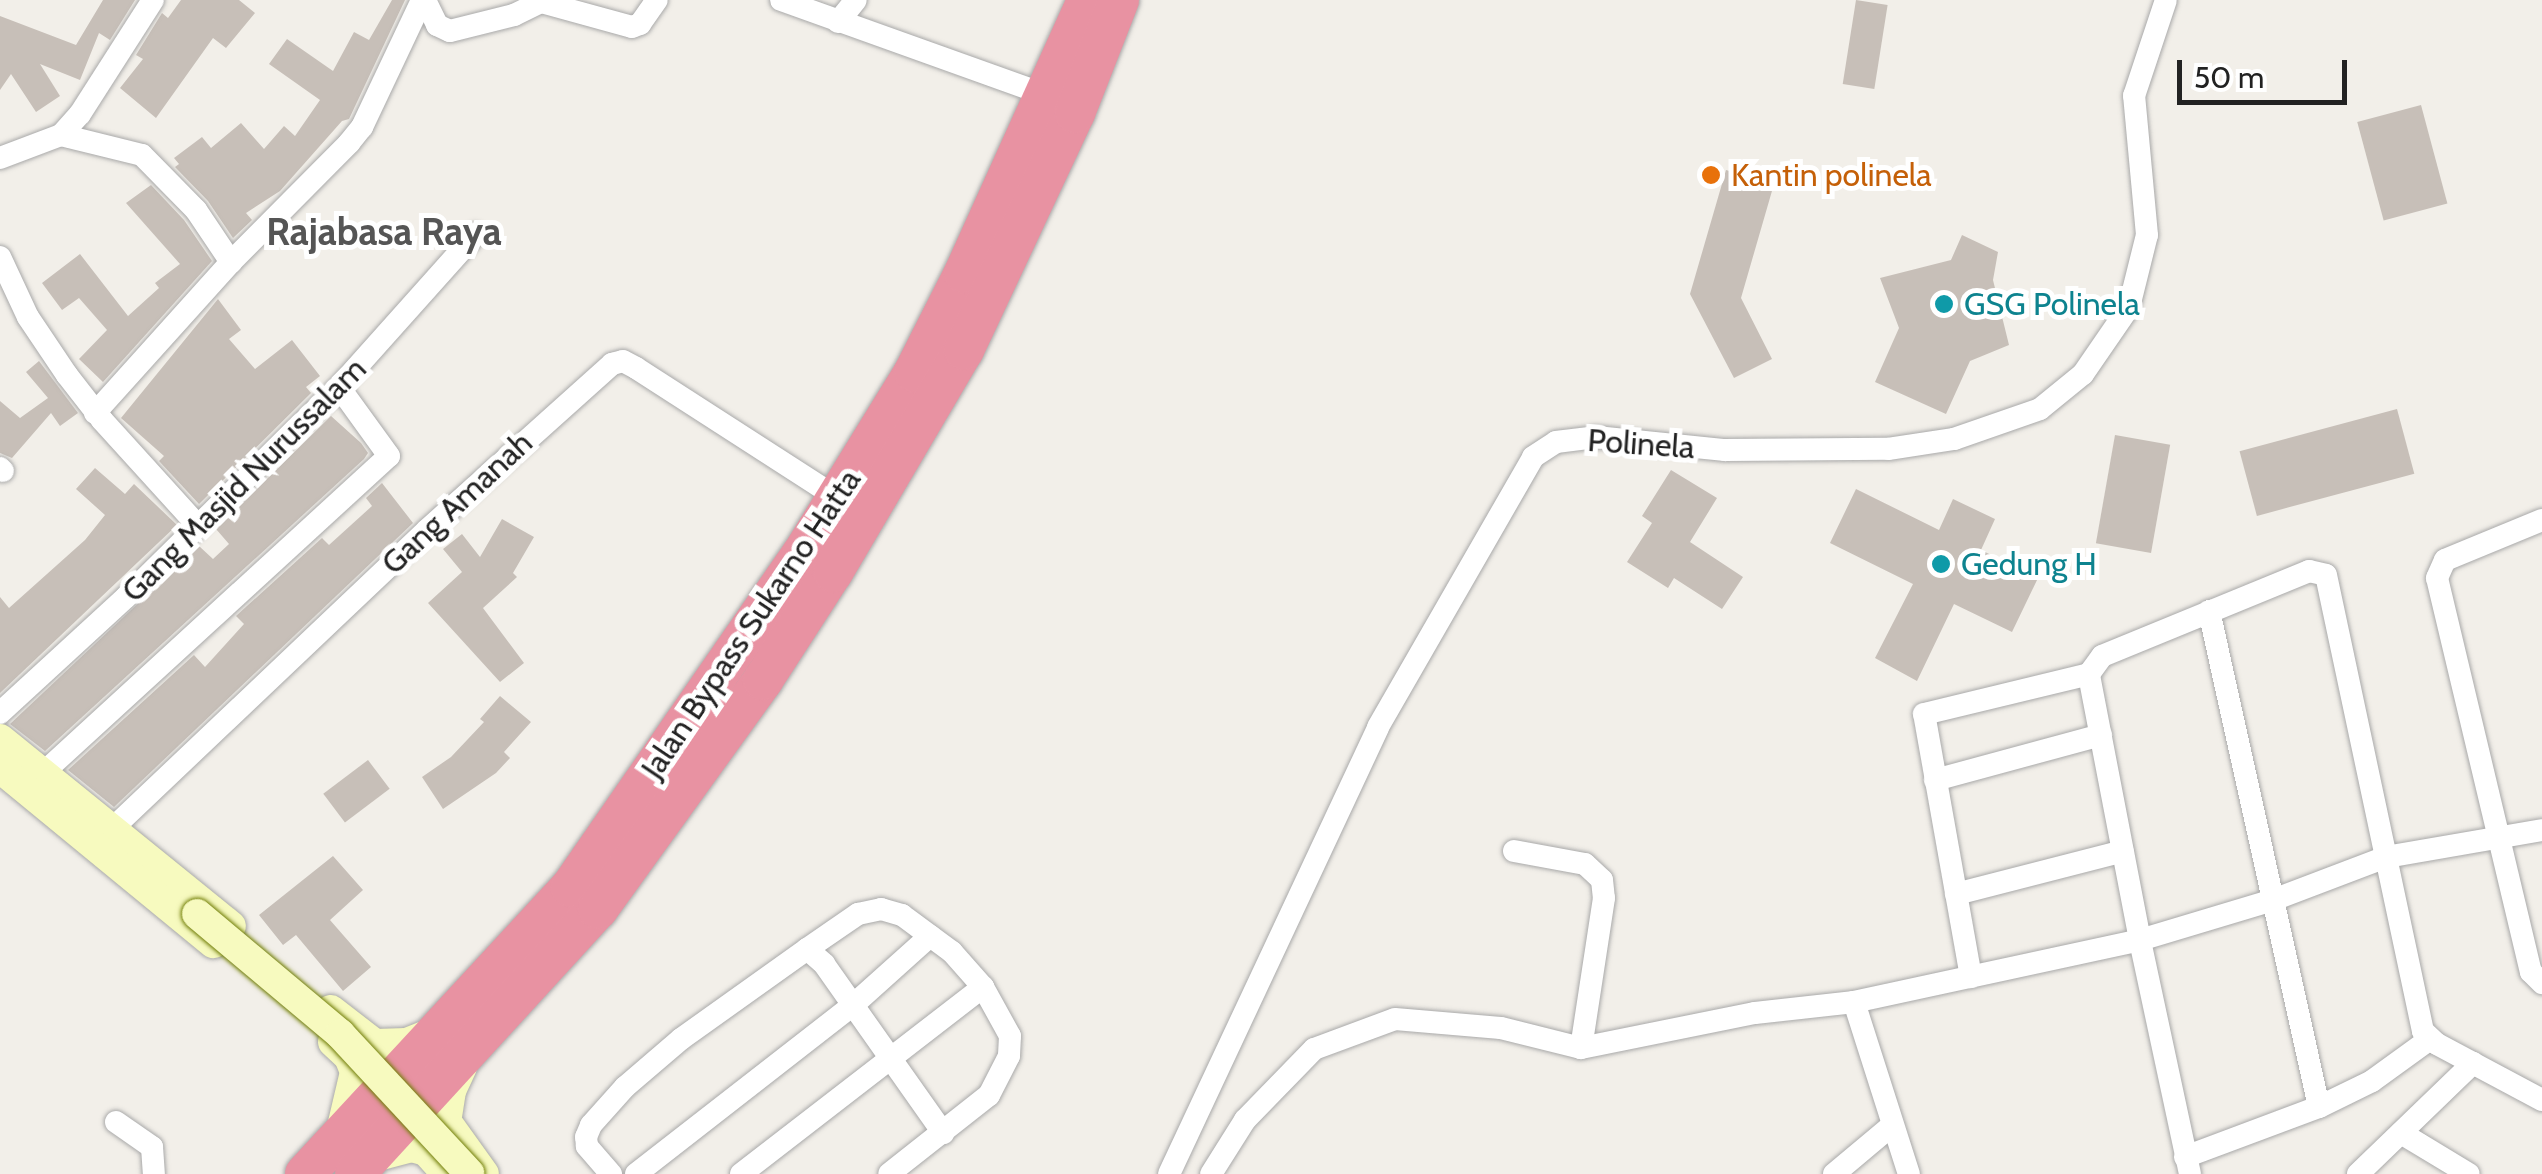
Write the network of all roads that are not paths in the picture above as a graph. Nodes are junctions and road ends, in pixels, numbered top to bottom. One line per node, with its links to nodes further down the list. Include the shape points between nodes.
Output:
1 (153, 0): 11 (street)
2 (423, 0): 3 (street, via 436,25 450,31 541,2 632,27); 15 (street, via 362,127 324,174)
3 (657, 0)
4 (780, 0): 9 (street)
5 (856, 0): 9 (street)
6 (1086, 0): 10 (highway, Jalan Bypass Sukarno Hatta)
7 (1119, 0): 48 (highway, Jalan Bypass Sukarno Hatta, via 1075,113 964,350 834,572 598,909)
8 (2166, 0): 71 (street, Polinela, via 2134,96 2147,235 2128,307 2083,374 2040,409 1954,439 1888,449 1725,450 1596,437 1556,442 1533,458 1378,727)
9 (838, 22): 10 (street)
10 (1046, 95): 18 (highway, Jalan Bypass Sukarno Hatta, via 914,372)
11 (61, 135): 12 (street); 15 (street, via 142,155 196,210)
12 (0, 158)
13 (476, 234): 16 (street, Gang Masjid Nurussalam)
14 (0, 257): 17 (street, via 28,317)
15 (231, 262): 17 (street)
16 (340, 388): 20 (street, Gang Masjid Nurussalam); 27 (street, via 390,456)
17 (95, 413): 20 (street)
18 (838, 498): 30 (street, Gang Amanah, via 636,368 612,364); 48 (highway, Jalan Bypass Sukarno Hatta, via 571,887)
19 (2542, 520): 32 (street, via 2445,560 2437,578)
20 (198, 526): 23 (street, Gang Masjid Nurussalam)
21 (2209, 611): 22 (street, via 2102,656); 35 (street, via 2309,571 2326,575); 38 (street)
22 (2089, 674): 24 (street); 28 (street, via 1924,714)
23 (0, 713)
24 (2101, 736): 28 (street); 34 (street)
25 (0, 739): 27 (street)
26 (0, 768): 37 (street)
27 (42, 772): 30 (street)
28 (1936, 780): 36 (street)
29 (2542, 814): 32 (street)
30 (113, 828): 37 (street)
31 (2542, 830): 32 (street)
32 (2497, 831): 35 (street); 43 (street, via 2531,972)
33 (1514, 852): 50 (street, via 1585,864 1602,880)
34 (2122, 852): 36 (street); 40 (street)
35 (2386, 857): 38 (street); 49 (street, via 2420,1019)
36 (1956, 894): 42 (street)
37 (174, 896): 47 (street); 65 (street, bridge, via 340,1034)
38 (2273, 900): 40 (street); 54 (street)
39 (930, 936): 41 (street, via 881,909 858,914); 44 (street); 46 (street)
40 (2140, 940): 42 (street); 61 (street)
41 (807, 950): 46 (street); 62 (street, via 625,1086 586,1137)
42 (1971, 977): 45 (street)
43 (2542, 983)
44 (983, 987): 51 (street); 57 (street, via 1010,1036 1009,1056 989,1095)
45 (1854, 1002): 50 (street, via 1755,1013); 56 (street)
46 (852, 1006): 51 (street); 68 (street)
47 (341, 1033): 48 (street, via 398,1044); 59 (street, via 355,1072)
48 (456, 1039): 59 (highway, Jalan Bypass Sukarno Hatta); 60 (street, via 446,1109)
49 (2430, 1039): 52 (street); 54 (street, via 2372,1081)
50 (1581, 1048): 72 (street, via 1501,1028 1395,1019 1314,1049 1245,1120)
51 (891, 1058): 57 (street); 69 (street)
52 (2473, 1064): 53 (street); 58 (street)
53 (2542, 1100)
54 (2318, 1107): 61 (street)
55 (116, 1122): 63 (street, via 152,1147)
56 (1890, 1127): 73 (street); 74 (street)
57 (943, 1133): 70 (street)
58 (2401, 1133): 75 (street); 76 (street)
59 (355, 1157): 60 (street, via 412,1146); 64 (highway, Jalan Bypass Sukarno Hatta)
60 (448, 1160): 66 (street)
61 (2188, 1165)
62 (605, 1167): 67 (street)
63 (154, 1174)
64 (305, 1174)
65 (470, 1174)
66 (484, 1174)
67 (578, 1174)
68 (636, 1174)
69 (741, 1174)
70 (889, 1174)
71 (1169, 1174)
72 (1211, 1174)
73 (1834, 1174)
74 (1909, 1174)
75 (2358, 1174)
76 (2469, 1174)

